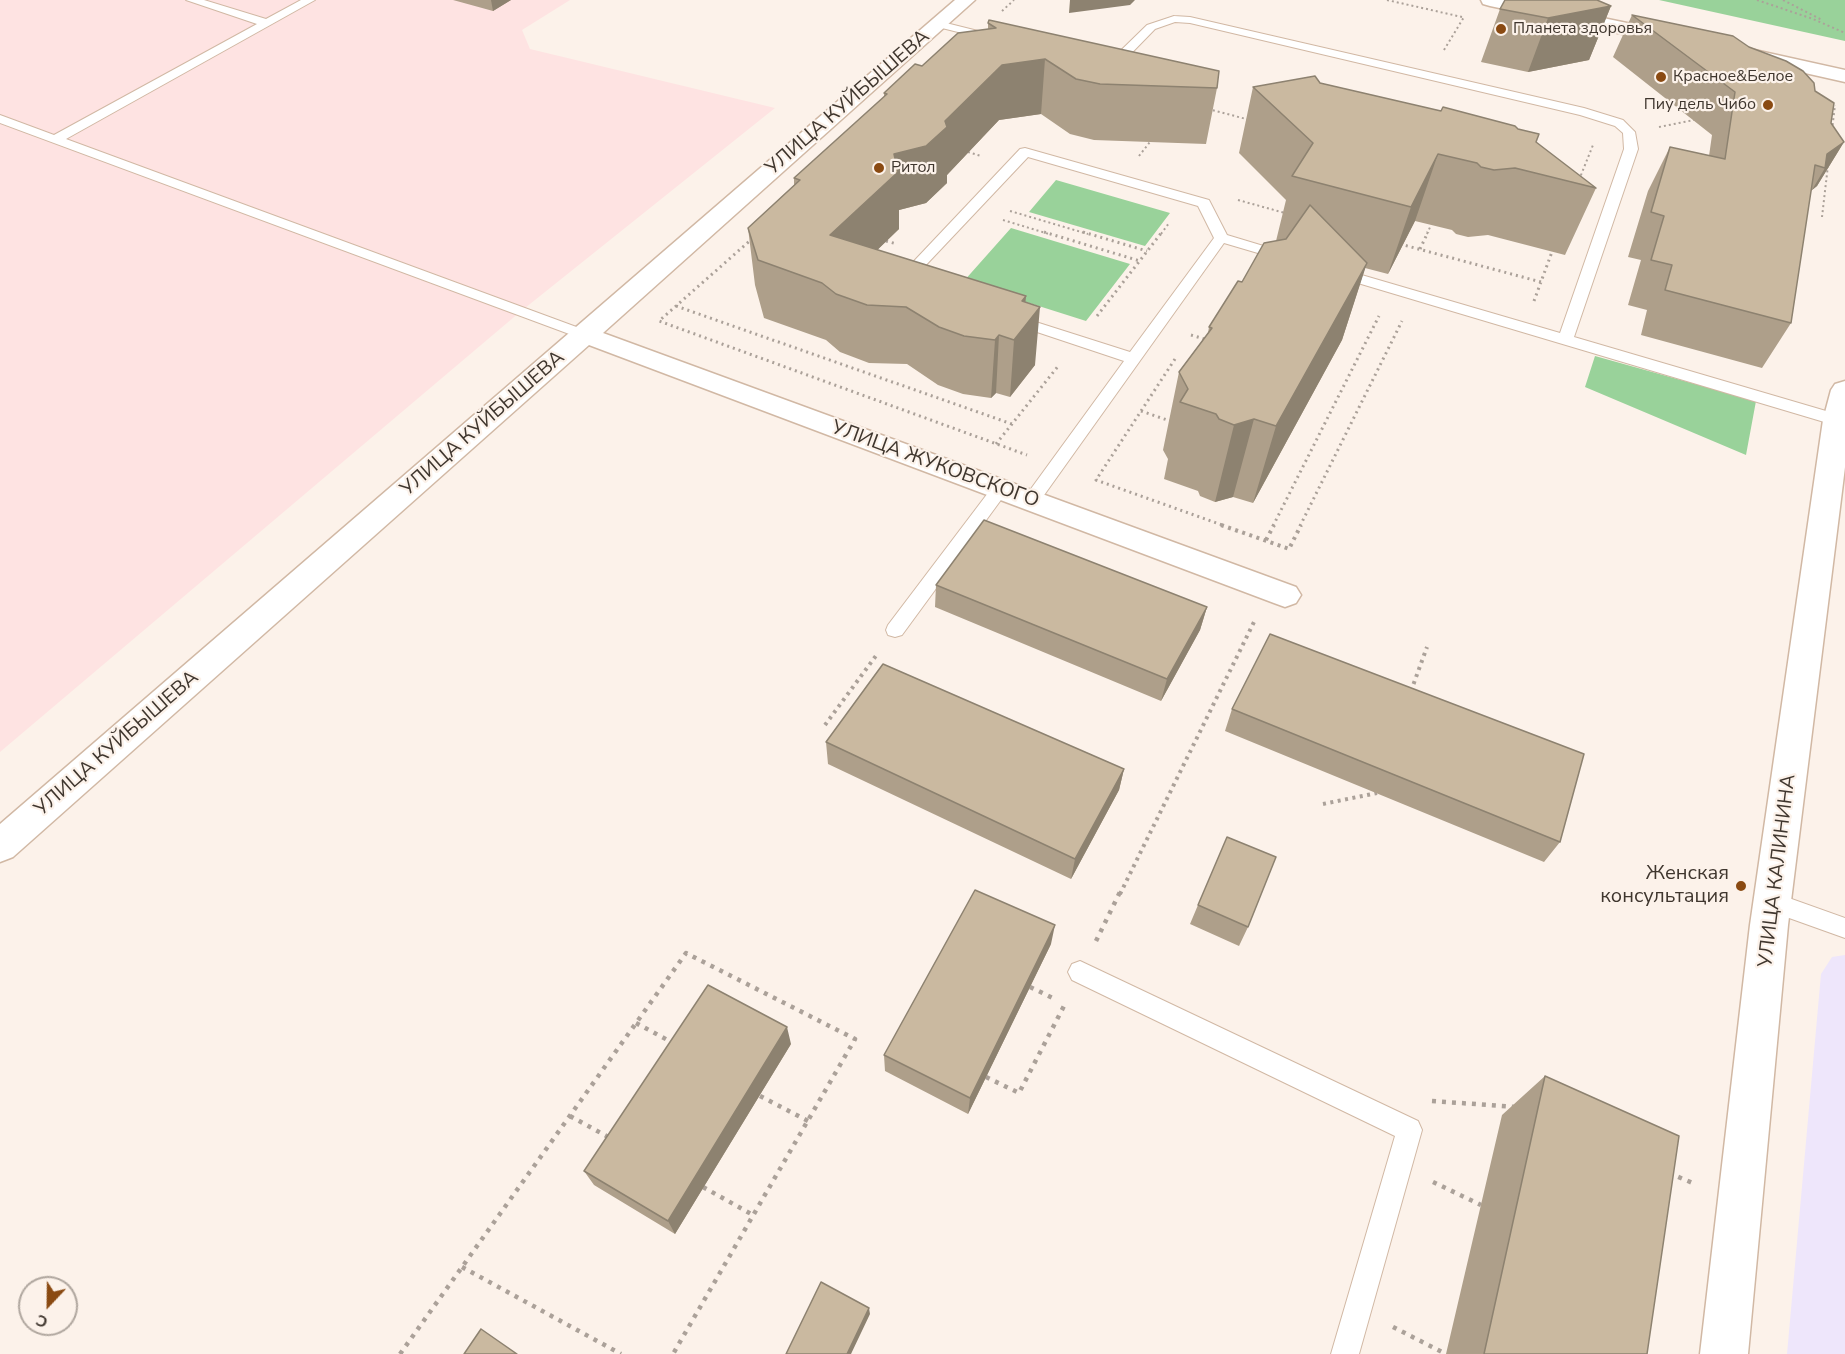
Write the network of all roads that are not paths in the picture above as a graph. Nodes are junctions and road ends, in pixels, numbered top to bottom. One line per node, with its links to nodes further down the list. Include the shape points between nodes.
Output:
1 (192, 0): 5 (lane)
2 (309, 0): 5 (lane)
3 (966, 0): 6 (street, УЛИЦА КУЙБЫШЕВА)
4 (1490, 0): 7 (street)
5 (267, 23): 13 (lane)
6 (938, 24): 8 (lane); 19 (street, УЛИЦА КУЙБЫШЕВА)
7 (1683, 41)
8 (1011, 42)
9 (1728, 51): 11 (street)
10 (1112, 66): 20 (lane, via 1151,27 1174,19 1429,75 1619,123 1629,132 1630,148)
11 (1845, 76)
12 (0, 119): 13 (lane)
13 (55, 140): 19 (lane)
14 (1221, 238): 15 (lane); 17 (lane, via 1204,203 1025,152 901,283); 21 (lane)
15 (1300, 261)
16 (1322, 268): 20 (lane)
17 (921, 289)
18 (1000, 315): 21 (lane)
19 (585, 335): 23 (street, УЛИЦА ЖУКОВСКОГО); 27 (street, УЛИЦА КУЙБЫШЕВА)
20 (1566, 338): 22 (lane)
21 (1134, 359): 24 (lane)
22 (1841, 405): 28 (street, УЛИЦА КАЛИНИНА)
23 (1000, 489): 24 (street, УЛИЦА ЖУКОВСКОГО); 26 (lane)
24 (1031, 501): 25 (street, УЛИЦА ЖУКОВСКОГО)
25 (1278, 592)
26 (895, 630)
27 (0, 846)
28 (1772, 902): 29 (lane); 32 (street, УЛИЦА КАЛИНИНА)
29 (1845, 928)
30 (1080, 972): 31 (lane, via 1409,1130)
31 (1346, 1354)
32 (1724, 1354)

